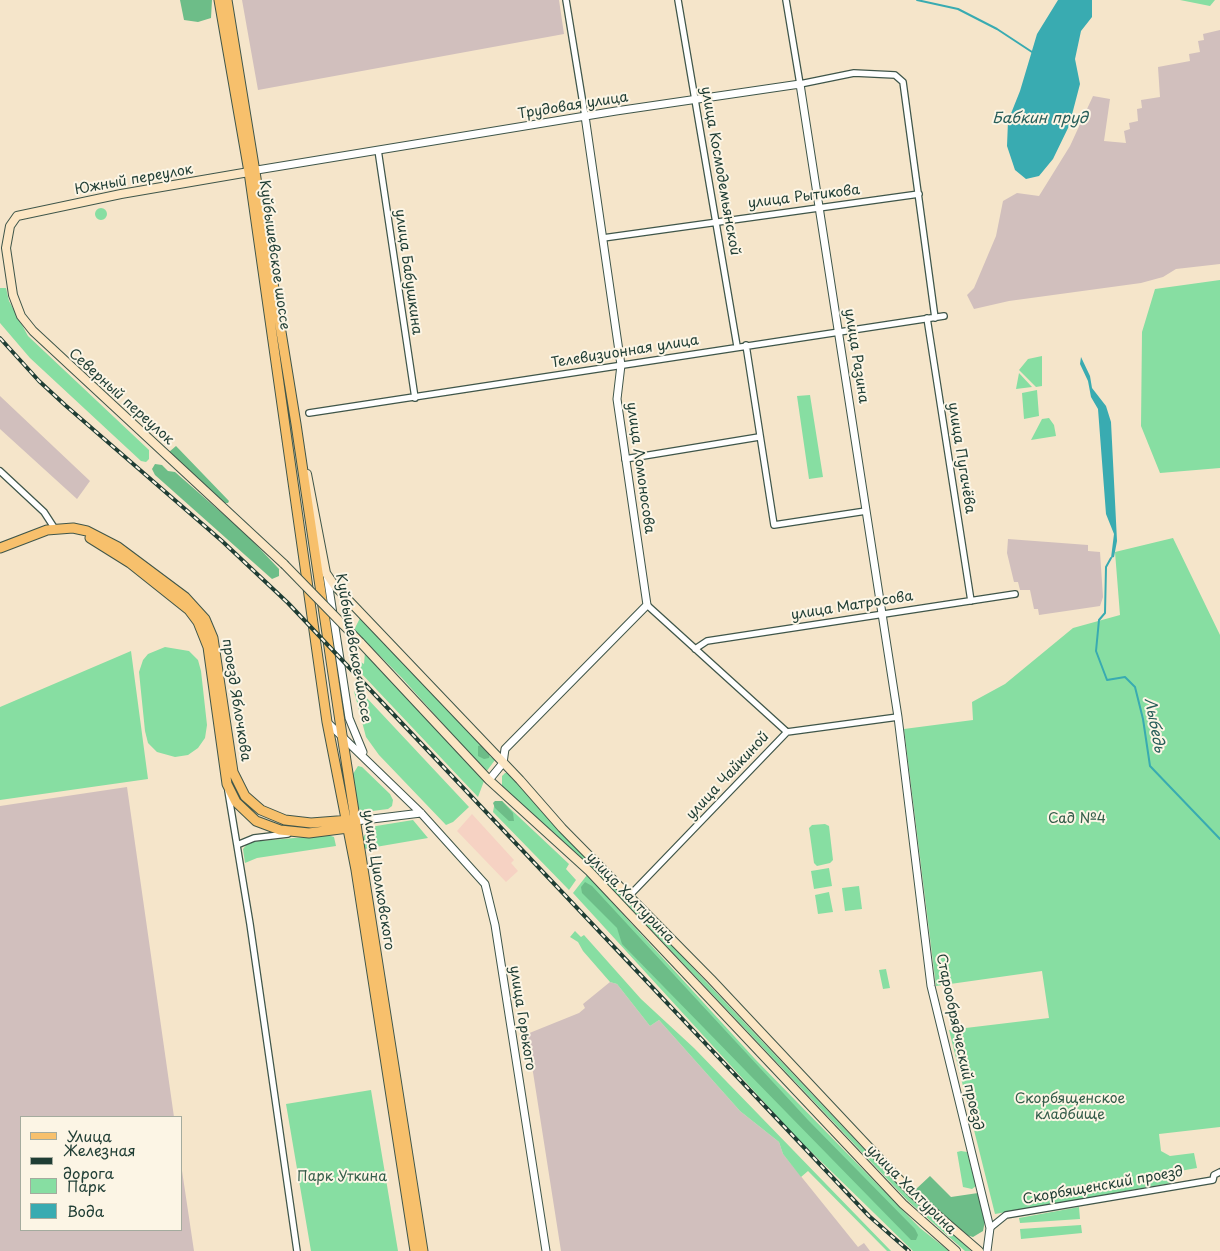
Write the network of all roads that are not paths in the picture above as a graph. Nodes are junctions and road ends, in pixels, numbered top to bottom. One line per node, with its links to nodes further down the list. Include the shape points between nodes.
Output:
1 (219, 0): 10 (main road, Куйбышевское шоссе)
2 (227, 0): 10 (main road, Куйбышевское шоссе)
3 (566, 0): 8 (street, улица Ломоносова)
4 (678, 0): 7 (street, улица Космодемьянской)
5 (786, 0): 6 (street, улица Разина)
6 (800, 84): 7 (street, Трудовая улица); 11 (street, Трудовая улица, via 854,73 895,75 904,90); 12 (street, улица Разина)
7 (695, 100): 8 (street, Трудовая улица); 14 (street, улица Космодемьянской)
8 (585, 116): 9 (street, Трудовая улица); 15 (street, улица Ломоносова)
9 (378, 150): 10 (street, Трудовая улица); 23 (street, улица Бабушкина)
10 (252, 171): 13 (main road, Южный переулок); 25 (main road, Куйбышевское шоссе); 31 (main road, Куйбышевское шоссе)
11 (919, 194): 12 (street, улица Рытикова); 18 (street)
12 (820, 209): 14 (street, улица Рытикова); 19 (street, улица Разина)
13 (17, 216): 34 (main road, Северный переулок, via 6,237 10,282 21,316 33,331)
14 (716, 221): 15 (street, улица Рытикова); 21 (street, улица Космодемьянской)
15 (603, 238): 22 (street, улица Ломоносова)
16 (944, 316): 18 (street, Телевизионная улица)
17 (927, 318): 18 (street, Телевизионная улица); 19 (street, Телевизионная улица); 37 (street, улица Пугачёва)
18 (935, 318)
19 (839, 331): 20 (street, Телевизионная улица); 29 (street, улица Разина)
20 (746, 345): 21 (street, Телевизионная улица); 26 (street)
21 (737, 346): 22 (street, Телевизионная улица)
22 (621, 365): 23 (street, Телевизионная улица); 27 (street, улица Ломоносова, via 617,399)
23 (415, 398): 24 (street, Телевизионная улица)
24 (309, 413)
25 (296, 424): 30 (main road, Куйбышевское шоссе); 35 (main road, Куйбышевское шоссе)
26 (759, 438): 27 (street); 29 (street, via 774,525)
27 (625, 458): 38 (street, улица Ломоносова)
28 (0, 471): 32 (street, via 44,512)
29 (866, 511): 39 (street, улица Разина)
30 (309, 513): 44 (main road, улица Циолковского)
31 (299, 514): 42 (main road, улица Циолковского)
32 (55, 529): 33 (main road, проезд Яблочкова); 48 (main road, проезд Яблочкова, via 87,537 109,548 178,601 198,622 208,648); 50 (main road, проезд Яблочкова, via 87,530 108,540 185,597 205,619 213,638 233,772 252,804 272,816 297,822)
33 (0, 548)
34 (284, 564): 47 (main road, улица Халтурина, bridge)
35 (326, 573): 45 (street, Куйбышевское шоссе, via 349,718); 46 (main road, улица Халтурина)
36 (1015, 594): 37 (street, улица Матросова)
37 (970, 601): 39 (street, улица Матросова)
38 (647, 605): 40 (street); 46 (street, via 505,749)
39 (881, 615): 40 (street, улица Матросова, via 706,642); 41 (street, улица Разина)
40 (695, 650): 43 (street)
41 (898, 717): 43 (street, улица Чайкиной); 55 (street, Старообрядческий проезд, via 931,986)
42 (328, 722): 44 (street, улица Горького); 50 (main road, улица Циолковского)
43 (787, 732): 53 (street, улица Чайкиной)
44 (342, 735): 45 (street, улица Горького); 50 (main road, улица Циолковского)
45 (365, 757): 49 (street, улица Горького)
46 (504, 763): 47 (street); 53 (main road, улица Халтурина, via 562,828)
47 (489, 780): 60 (main road, улица Халтурина, via 589,871 903,1204)
48 (227, 784): 51 (main road, проезд Яблочкова, via 236,802 256,821); 52 (street, проезд Яблочкова)
49 (421, 813): 50 (street); 59 (street, улица Горького, via 478,874 490,897)
50 (350, 823): 51 (main road, проезд Яблочкова, via 327,832); 57 (main road, улица Циолковского); 58 (main road, улица Циолковского)
51 (295, 833): 52 (street, проезд Яблочкова, via 254,838)
52 (237, 845): 56 (street, проезд Яблочкова)
53 (630, 895): 61 (main road, улица Халтурина, via 914,1194)
54 (1220, 1172): 55 (street, Скорбященский проезд, via 1212,1180 1006,1215)
55 (990, 1228): 62 (street, Старообрядческий проезд)
56 (297, 1251)
57 (415, 1251)
58 (423, 1251)
59 (546, 1251)
60 (956, 1251)
61 (979, 1251)
62 (986, 1251)

